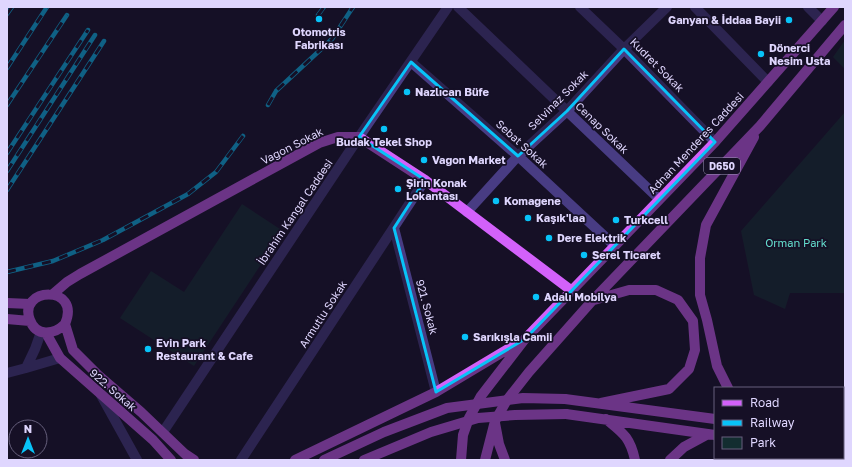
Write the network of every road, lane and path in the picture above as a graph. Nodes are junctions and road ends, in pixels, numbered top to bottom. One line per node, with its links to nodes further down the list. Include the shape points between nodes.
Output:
1 (448, 7): 11 (street, İbrahim Kangal Caddesi)
2 (458, 7): 13 (street, Cenap Sokak)
3 (580, 7): 10 (street, Kudret Sokak)
4 (667, 7): 10 (street, Selvinaz Sokak)
5 (695, 7): 12 (street)
6 (808, 7): 8 (street)
7 (834, 7): 8 (main road, Adnan Menderes Caddesi)
8 (822, 21): 12 (main road, Adnan Menderes Caddesi)
9 (845, 25): 14 (main road, D650)
10 (624, 49): 13 (street, Selvinaz Sokak); 16 (street, Kudret Sokak)
11 (411, 62): 15 (street, İbrahim Kangal Caddesi); 17 (street, Sebat Sokak)
12 (768, 82): 16 (main road, Adnan Menderes Caddesi)
13 (567, 111): 17 (street, Selvinaz Sokak); 19 (street, Cenap Sokak)
14 (760, 126): 25 (main road, D650); 36 (main road, via 706,225 700,258 700,295 717,366)
15 (359, 136): 18 (main road); 24 (main road, Vagon Sokak, via 338,137 319,144 80,274); 43 (street, İbrahim Kangal Caddesi)
16 (715, 142): 19 (main road, Adnan Menderes Caddesi)
17 (518, 156): 20 (street, Selvinaz Sokak); 22 (street, Sebat Sokak)
18 (425, 180): 20 (main road); 21 (street, Armutlu Sokak)
19 (659, 199): 22 (main road, Adnan Menderes Caddesi)
20 (467, 212): 23 (main road)
21 (394, 228): 37 (street, 921. Sokak); 48 (street, Armutlu Sokak)
22 (615, 246): 23 (main road, Adnan Menderes Caddesi)
23 (572, 291): 32 (main road, Adnan Menderes Caddesi)
24 (53, 294): 27 (main road, via 38,296); 30 (main road, via 66,305 68,311)
25 (592, 301): 39 (main road, via 629,290 656,290 678,300 693,321 695,350 689,369 669,389); 42 (main road, D650, via 529,372)
26 (7, 303): 27 (main road)
27 (30, 304): 29 (main road)
28 (7, 319): 29 (main road)
29 (30, 321): 31 (main road, via 36,329)
30 (65, 324): 31 (main road, via 54,332); 43 (main road, via 73,350)
31 (44, 332): 33 (main road, 922. Sokak); 34 (street)
32 (525, 339): 37 (main road); 52 (main road, via 481,396 469,418 463,435)
33 (60, 358): 34 (street); 38 (main road, 922. Sokak)
34 (26, 368): 35 (street)
35 (7, 373)
36 (728, 387)
37 (436, 392): 49 (main road)
38 (101, 395): 45 (street); 46 (main road, 922. Sokak, via 153,440)
39 (601, 402): 41 (main road); 50 (main road, bridge, via 523,398 447,408 384,432)
40 (606, 419): 44 (main road); 51 (main road, bridge, via 566,414 478,418 431,432); 55 (main road, via 624,434 632,447)
41 (714, 419)
42 (495, 422): 53 (main road, D650); 54 (main road)
43 (163, 432): 47 (main road)
44 (712, 434): 56 (main road, via 684,447)
45 (138, 460)
46 (171, 460)
47 (194, 460)
48 (241, 460)
49 (294, 460)
50 (324, 460)
51 (364, 460)
52 (461, 460)
53 (485, 460)
54 (505, 460)
55 (635, 460)
56 (670, 460)

